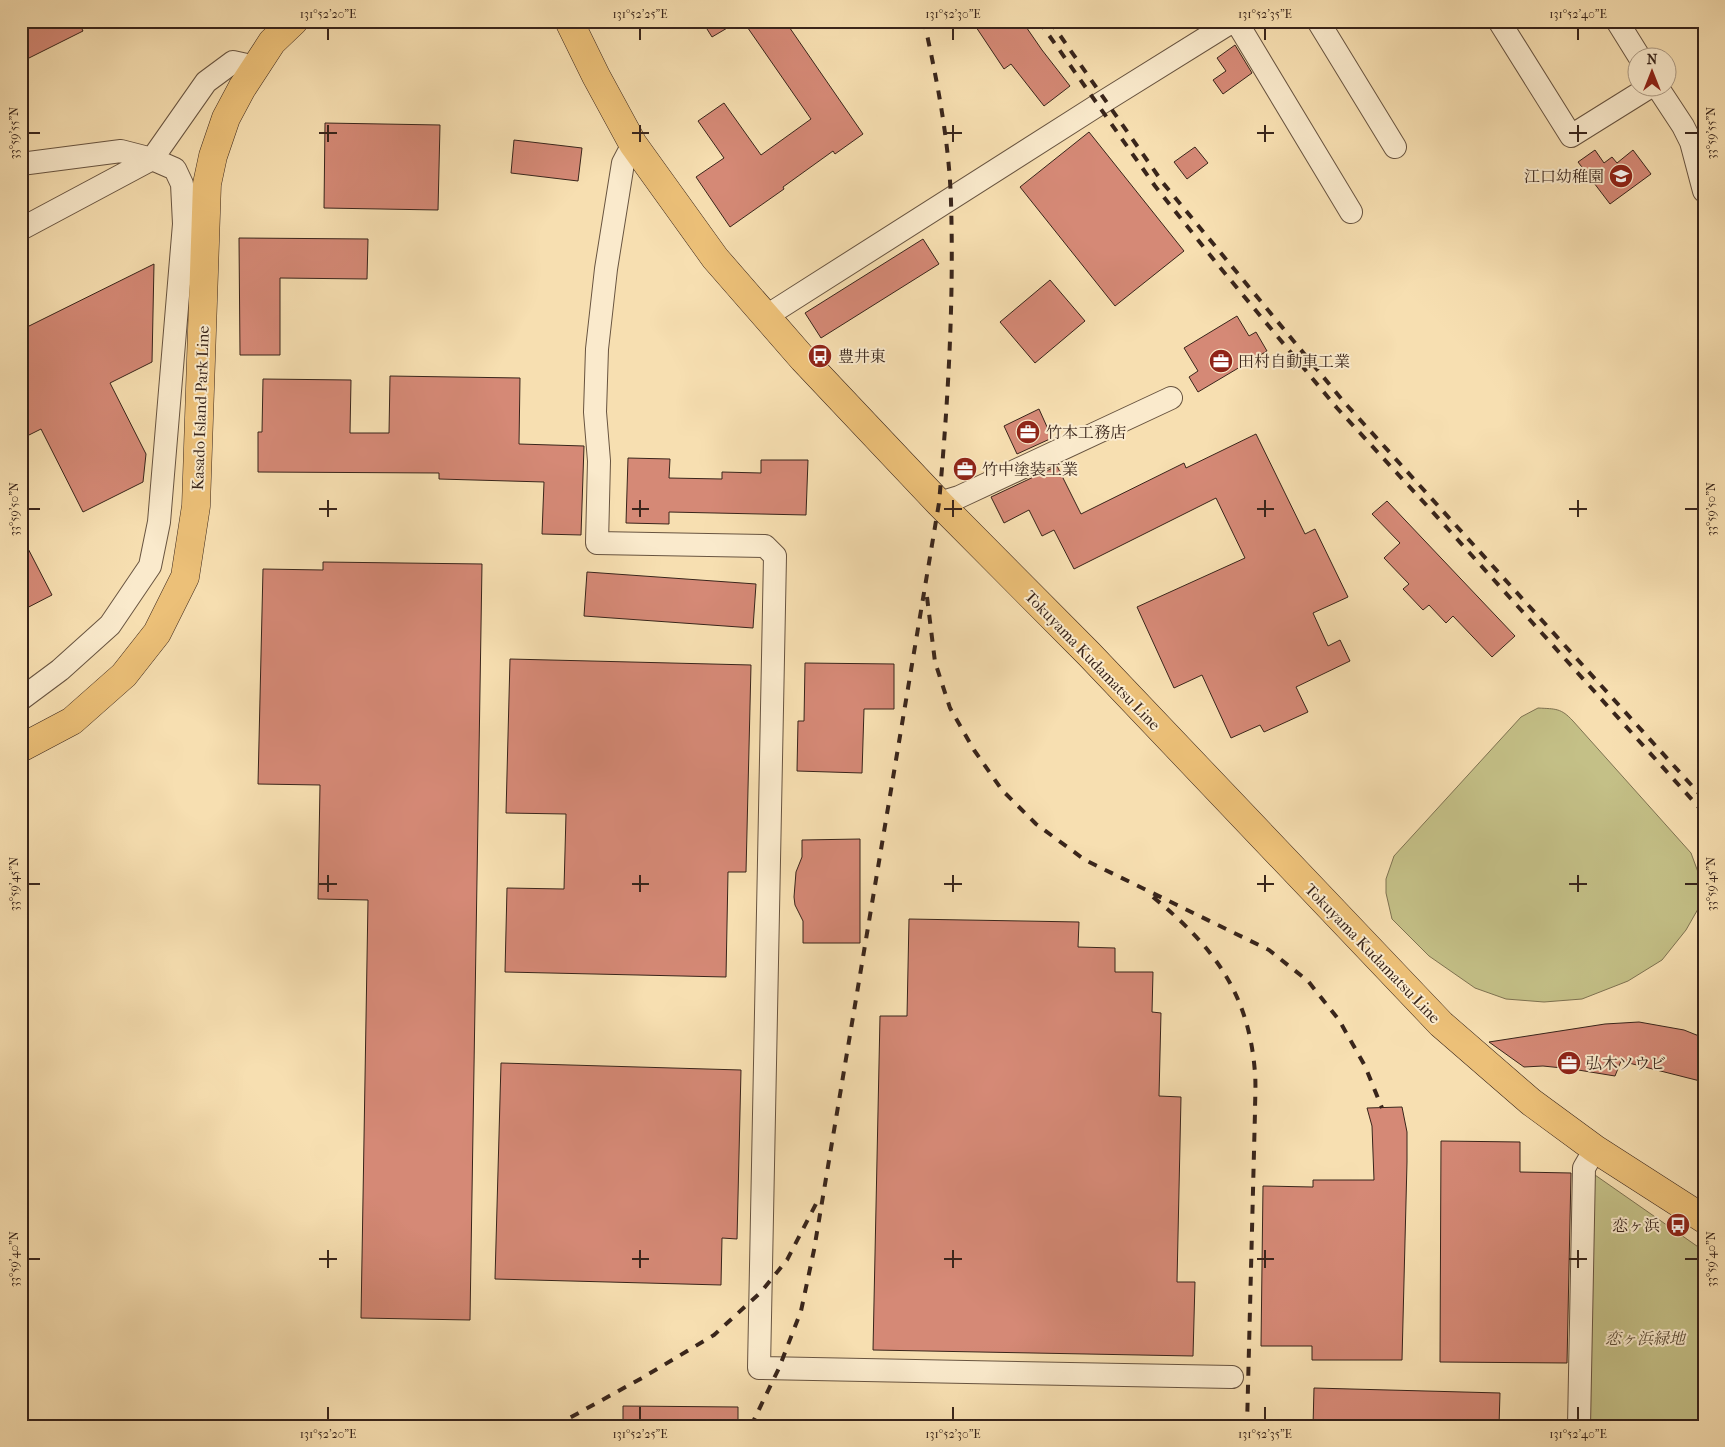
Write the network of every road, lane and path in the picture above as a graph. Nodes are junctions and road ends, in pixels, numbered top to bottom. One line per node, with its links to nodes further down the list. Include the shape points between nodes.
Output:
1 (294, 21): 8 (main road, Kasado Island Park Line, via 272,42)
2 (569, 21): 12 (main road, Tokuyama Kudamatsu Line)
3 (1318, 21): 13 (street)
4 (1499, 21): 9 (street, via 1571,136)
5 (1617, 21): 7 (street)
6 (1224, 24): 17 (street); 19 (street)
7 (1634, 48)
8 (256, 67): 14 (street, via 233,62 206,82); 23 (main road, Kasado Island Park Line, via 226,118 207,184 196,506 185,577 156,633 124,676 72,721)
9 (1632, 98)
10 (1665, 98): 11 (street, via 1683,126)
11 (1697, 140): 16 (street)
12 (634, 144): 19 (main road, Tokuyama Kudamatsu Line, via 715,258); 26 (street, via 623,163 606,269 598,349 595,412 599,461 597,543 765,546 775,556 760,1368)
13 (1396, 147)
14 (152, 159): 15 (street, via 120,151); 18 (street); 22 (street, via 175,169 182,184 184,224 160,522 150,566 110,625 60,670)
15 (21, 164)
16 (1704, 191)
17 (1351, 212)
18 (21, 229)
19 (765, 317): 21 (main road, Tokuyama Kudamatsu Line)
20 (1170, 398): 21 (street, via 959,498)
21 (938, 503): 24 (main road, Tokuyama Kudamatsu Line, via 1089,654 1441,1024 1531,1102)
22 (21, 699)
23 (21, 748)
24 (1595, 1149): 25 (main road, Tokuyama Kudamatsu Line); 27 (street, via 1584,1168)
25 (1704, 1219)
26 (1232, 1377)
27 (1579, 1426)

